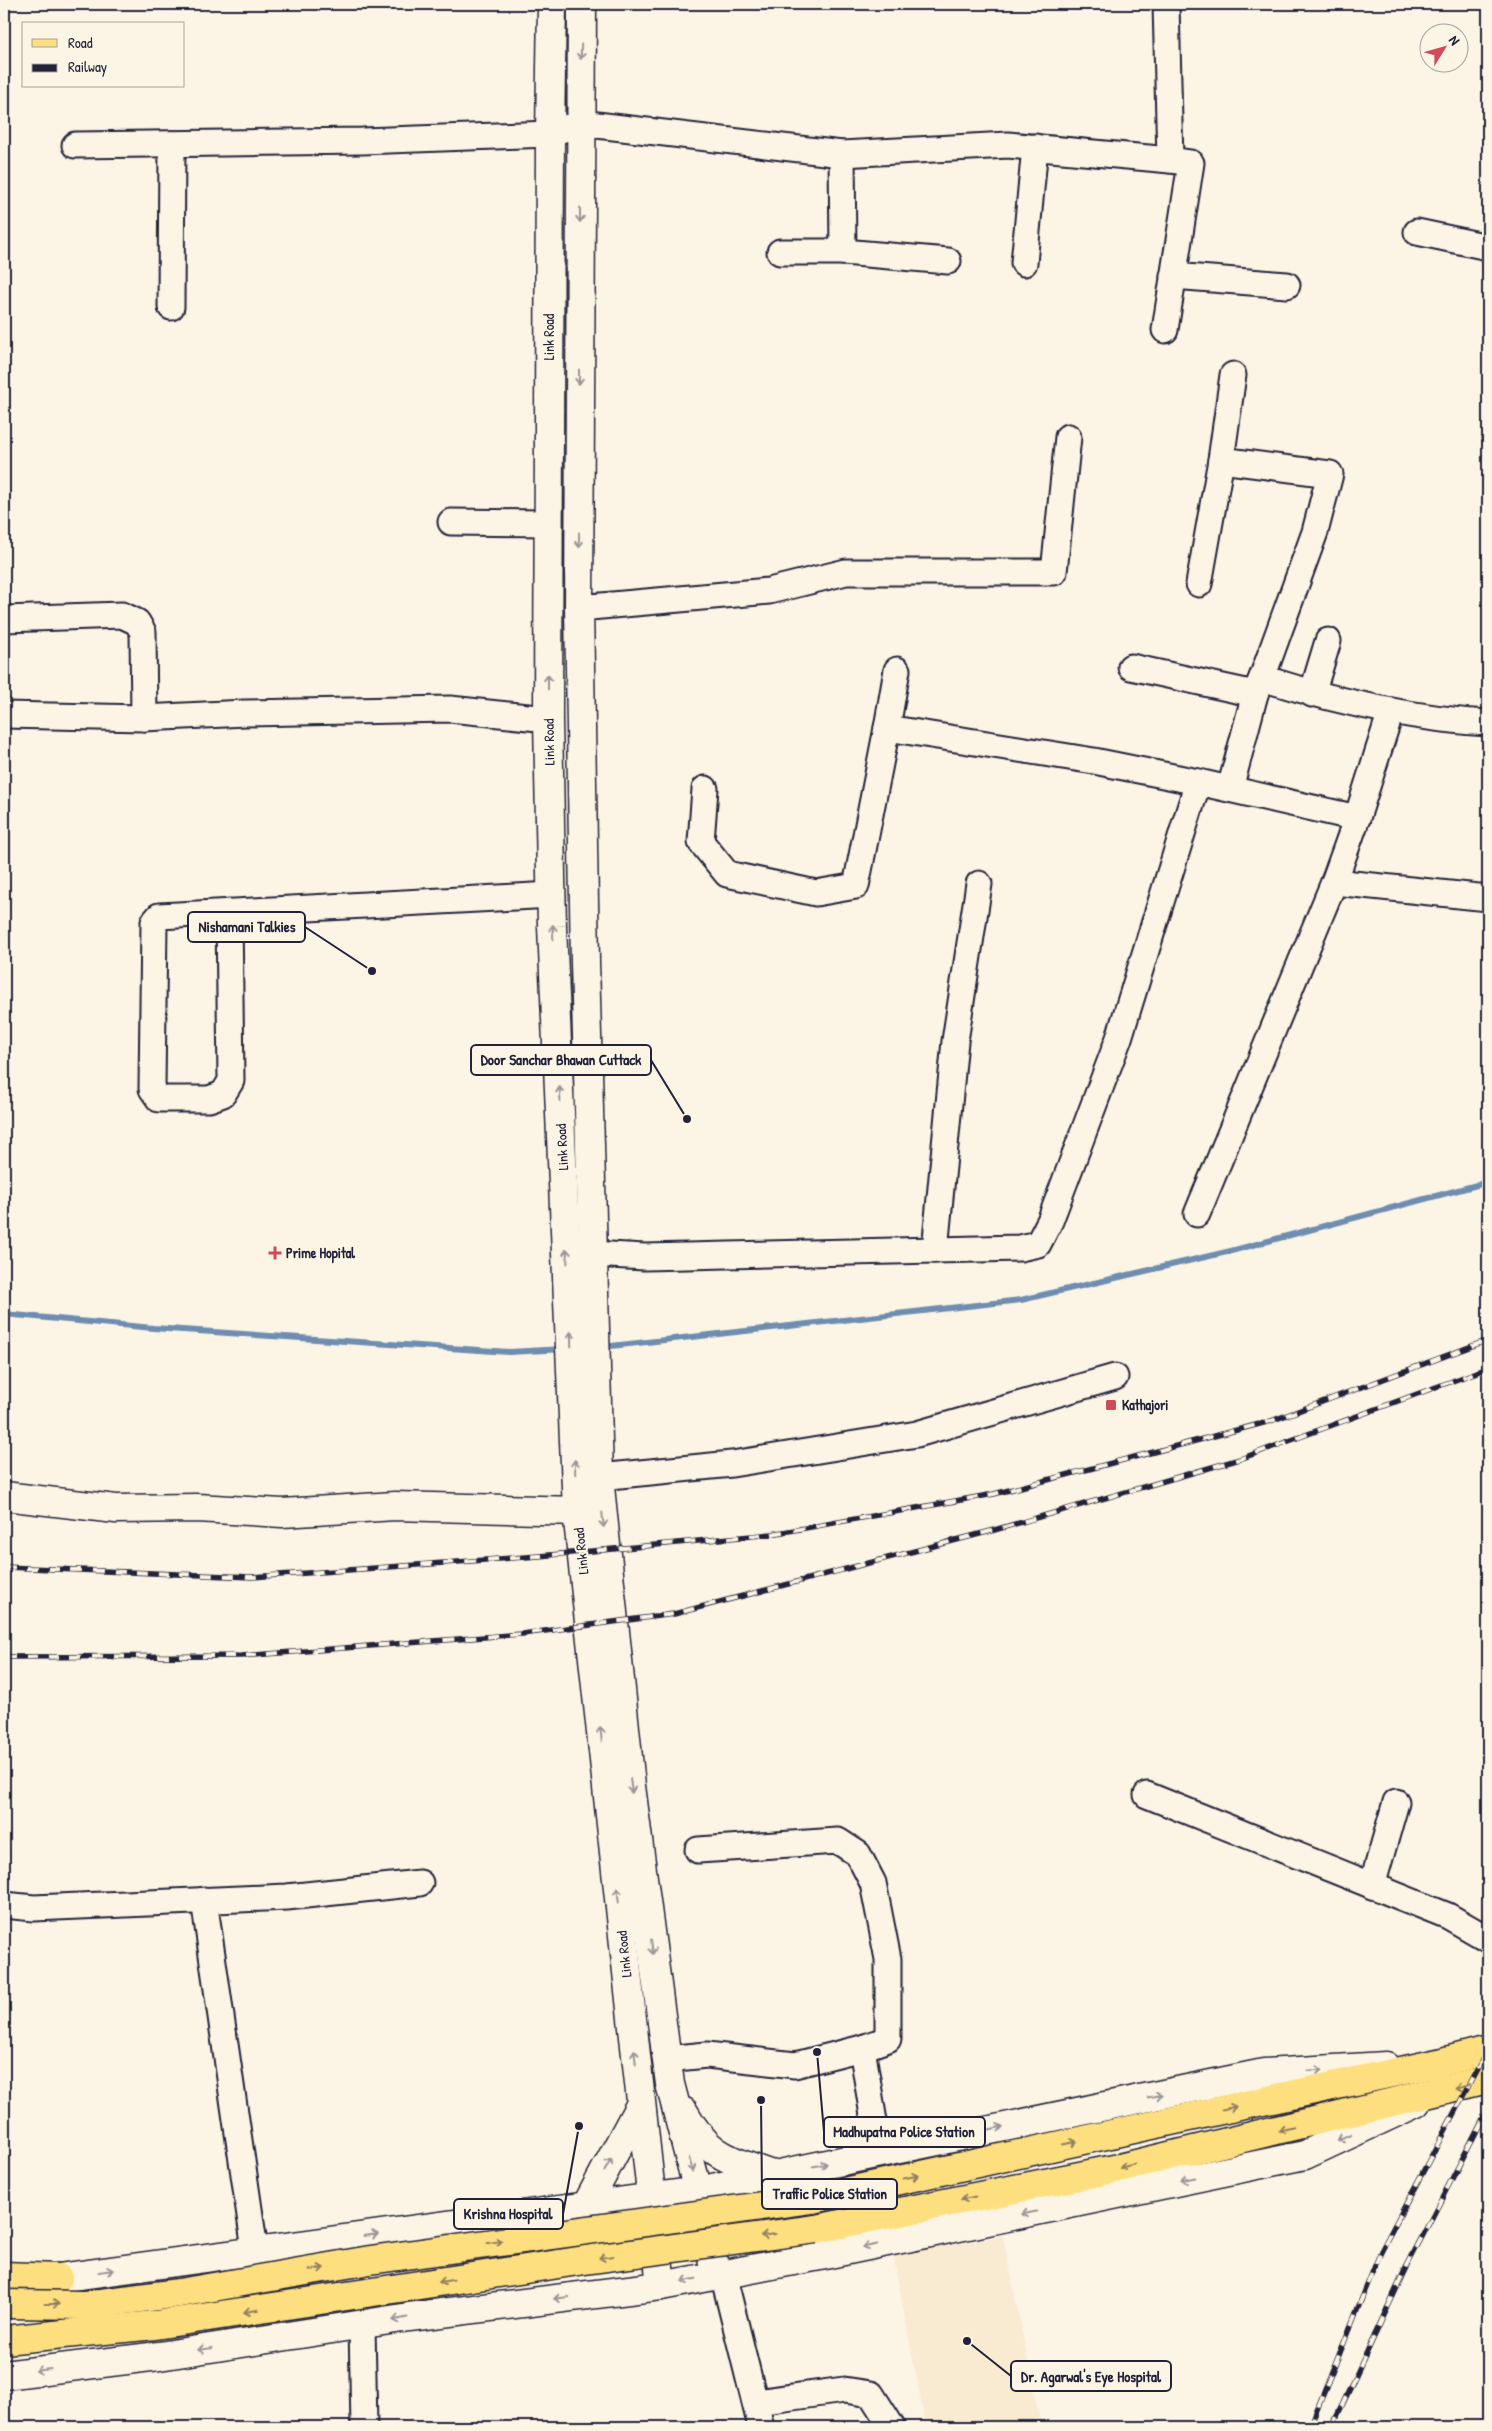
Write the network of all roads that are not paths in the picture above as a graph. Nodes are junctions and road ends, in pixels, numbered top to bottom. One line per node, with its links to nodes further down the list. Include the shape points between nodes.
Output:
1 (552, 4): 5 (main road, Link Road)
2 (582, 4): 4 (main road, Link Road, one-way to 4)
3 (1166, 4): 10 (street)
4 (580, 123): 5 (street); 9 (street); 27 (main road, Link Road, one-way to 27)
5 (550, 134): 6 (street); 25 (main road, Link Road)
6 (172, 144): 7 (street); 19 (street)
7 (75, 145)
8 (1035, 147): 9 (street, via 1008,144); 10 (street); 16 (street)
9 (842, 154): 14 (street)
10 (1170, 160): 17 (street, via 1191,163)
11 (1417, 232): 12 (street)
12 (1488, 247)
13 (780, 252): 14 (street)
14 (842, 252): 15 (street)
15 (948, 261)
16 (1024, 263)
17 (1173, 276): 18 (street); 20 (street)
18 (1287, 285)
19 (171, 307)
20 (1165, 330)
21 (1233, 376): 23 (street)
22 (1068, 437): 27 (street, via 1054,572 846,572 769,591)
23 (1221, 460): 26 (street); 32 (street, via 1330,474 1314,532)
24 (451, 522): 25 (street)
25 (548, 523): 37 (main road, Link Road, one-way to 25)
26 (1199, 584)
27 (578, 608): 51 (main road, Link Road)
28 (4, 619): 36 (street, via 122,615 137,622 143,632)
29 (1328, 641): 33 (street)
30 (1132, 667): 32 (street)
31 (897, 670): 39 (street)
32 (1259, 686): 33 (street); 42 (street)
33 (1312, 694): 34 (street)
34 (1391, 710): 38 (street); 43 (street)
35 (4, 715): 36 (street)
36 (144, 718): 37 (street, via 450,710)
37 (548, 719): 46 (main road, Link Road)
38 (1488, 723)
39 (887, 728): 40 (street, via 1094,761); 41 (street, via 856,886 816,893 727,874 701,842)
40 (1198, 782): 42 (street); 50 (street, via 1119,1038 1050,1221 1038,1244 1020,1248)
41 (705, 789)
42 (1230, 789): 43 (street)
43 (1357, 818): 44 (street)
44 (1334, 882): 47 (street); 49 (street)
45 (979, 884): 50 (street, via 955,1041)
46 (552, 895): 48 (street); 52 (main road, Link Road, one-way to 46)
47 (1488, 898)
48 (229, 912): 48 (street, via 162,914 154,922 152,1089 158,1099 209,1099 223,1094 231,1081)
49 (1197, 1214)
50 (935, 1250): 51 (street, via 646,1257)
51 (592, 1254): 52 (main road, Link Road)
52 (582, 1306): 53 (main road, Link Road)
53 (584, 1369): 55 (main road, Link Road); 57 (main road, Link Road, one-way to 53)
54 (1115, 1377): 55 (street, via 917,1434 732,1464)
55 (599, 1478): 69 (main road, Link Road, one-way to 69, via 631,1786)
56 (4, 1496): 57 (main road, via 116,1509 197,1508 282,1513 395,1506)
57 (577, 1510): 72 (main road, Link Road, one-way to 57)
58 (1147, 1795): 62 (street)
59 (1396, 1802): 62 (street)
60 (698, 1850): 66 (street, via 838,1841 858,1854 873,1883 888,1959 889,1995 888,2039)
61 (420, 1883): 63 (street, via 287,1898)
62 (1372, 1886): 65 (street, via 1448,1916)
63 (204, 1900): 64 (street, via 34,1908); 79 (street)
64 (4, 1905)
65 (1488, 1939)
66 (862, 2048): 69 (street, via 795,2065 707,2055); 73 (street)
67 (1488, 2050): 68 (main road)
68 (1438, 2063): 73 (main road, one-way to 68, via 1264,2073); 84 (main road, one-way to 68, bridge, via 85,2305 179,2293 370,2260 812,2199)
69 (668, 2071): 74 (main road, via 695,2132 709,2149); 75 (main road, Link Road, one-way to 75)
70 (1488, 2079): 71 (main road, one-way to 71)
71 (1435, 2094): 80 (main road, one-way to 80, via 1305,2155); 87 (main road, one-way to 87, bridge, via 1120,2168 816,2229 585,2260 155,2325)
72 (640, 2105): 76 (main road, Link Road); 77 (main road, one-way to 72)
73 (879, 2152): 74 (main road, one-way to 73)
74 (772, 2175): 75 (main road)
75 (698, 2191): 76 (main road); 80 (main road, Link Road)
76 (651, 2197): 77 (main road); 83 (main road, Link Road)
77 (585, 2208): 78 (main road, one-way to 77)
78 (285, 2247): 79 (main road); 86 (main road)
79 (255, 2250): 82 (main road, one-way to 79)
80 (719, 2275): 83 (main road, one-way to 83); 89 (street)
81 (4, 2276): 82 (main road)
82 (58, 2278): 84 (main road)
83 (661, 2286): 85 (main road, one-way to 85)
84 (4, 2303)
85 (362, 2326): 86 (main road); 90 (street)
86 (296, 2336): 88 (main road, one-way to 88)
87 (4, 2340)
88 (4, 2375)
89 (756, 2402): 91 (street); 92 (street, via 844,2390 871,2394)
90 (364, 2427)
91 (761, 2427)
92 (892, 2427)

